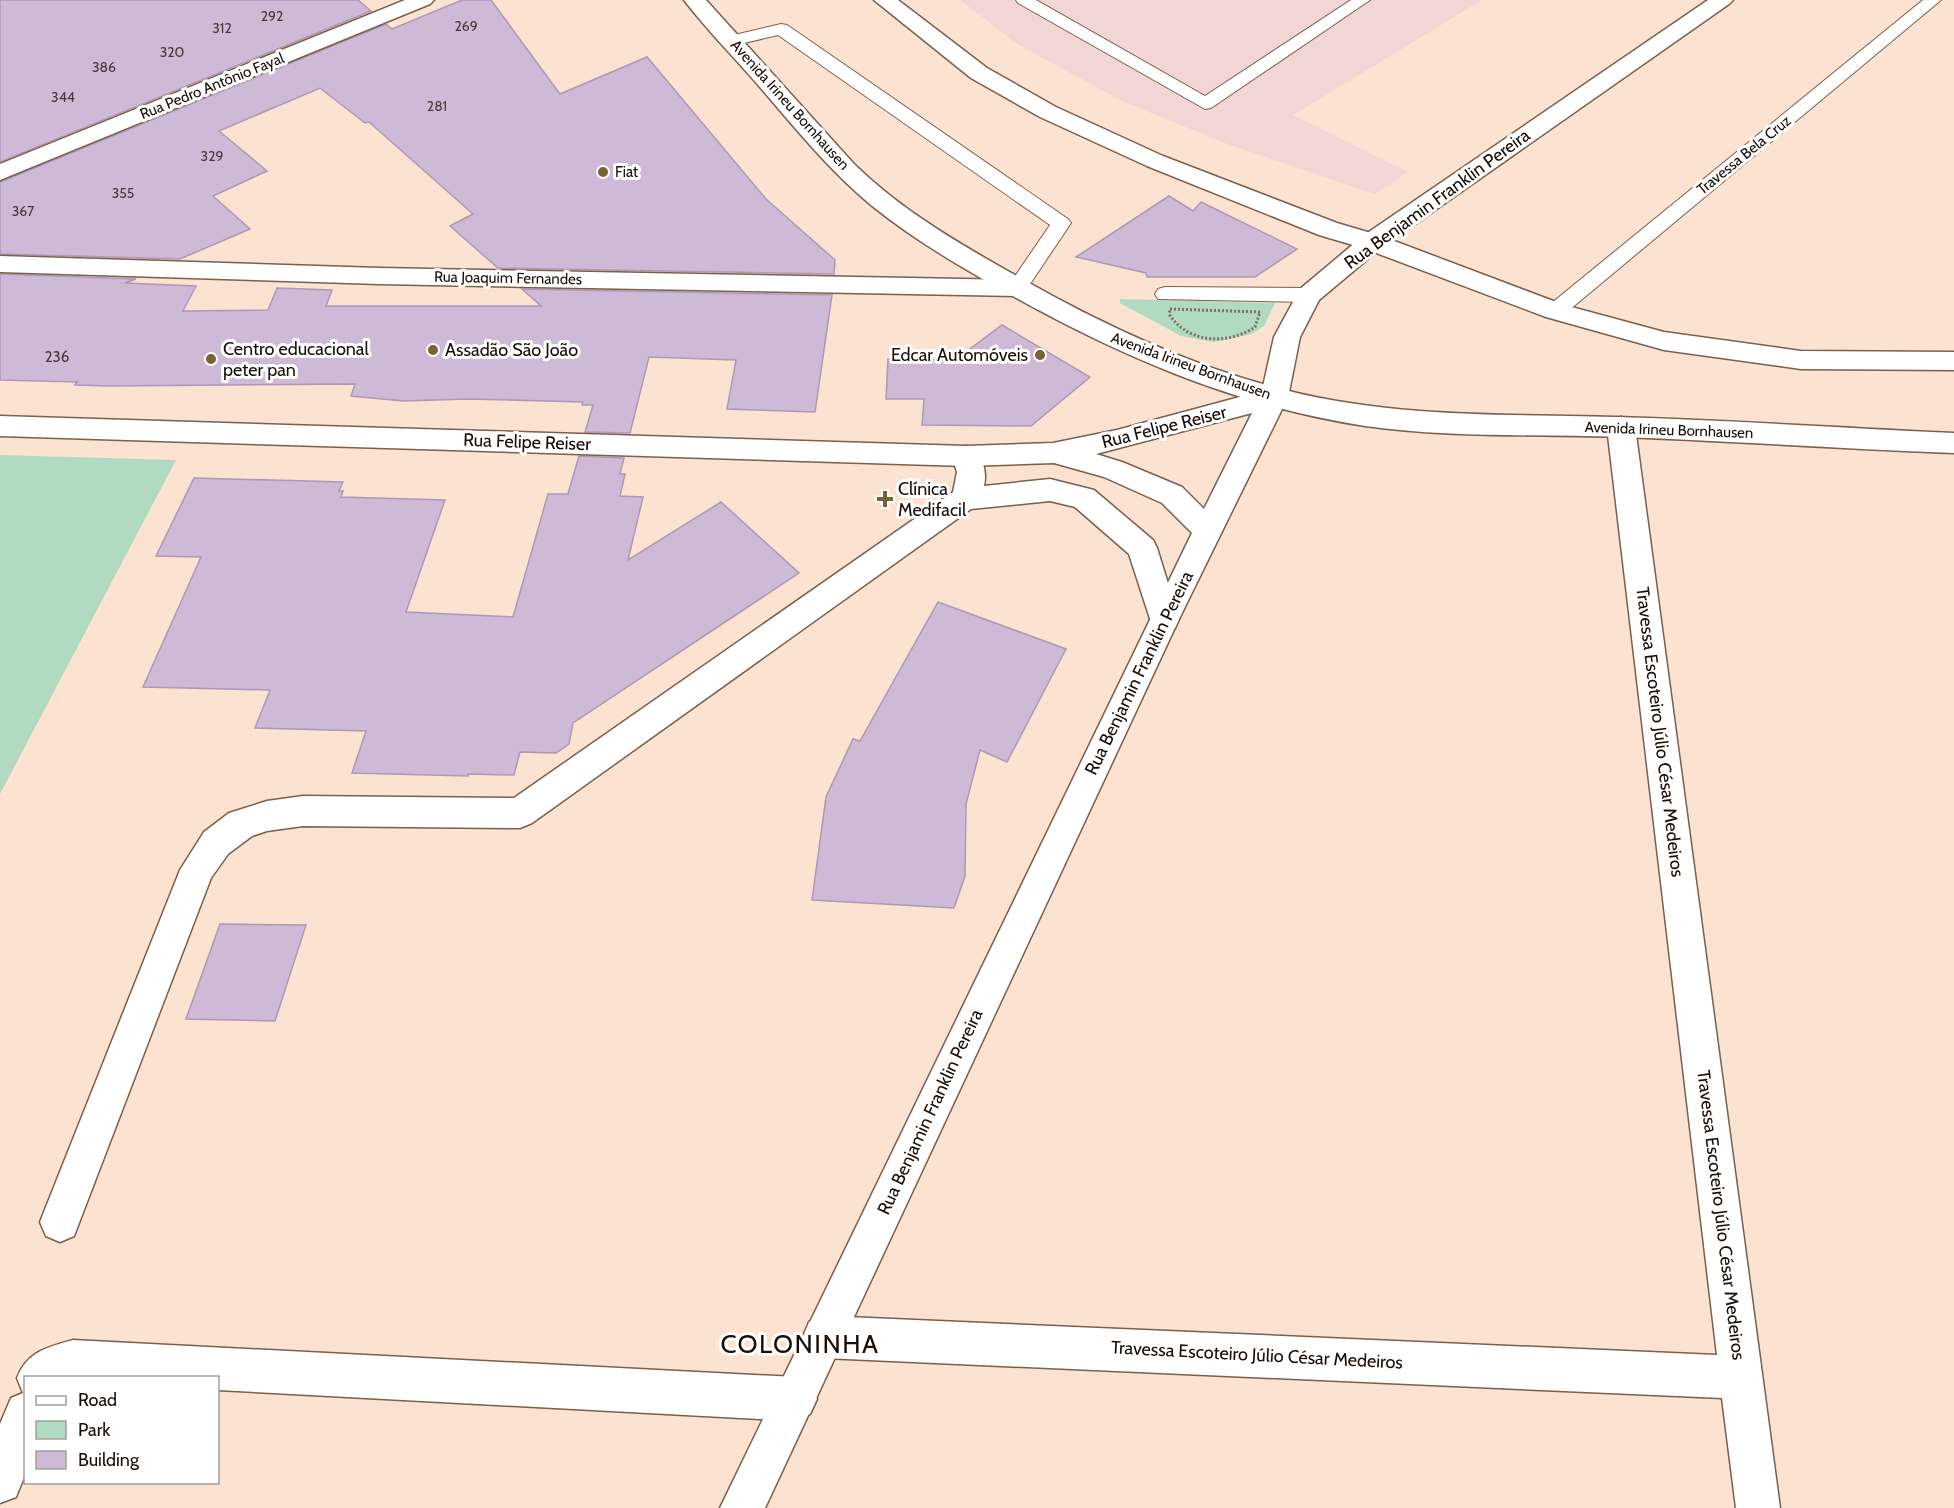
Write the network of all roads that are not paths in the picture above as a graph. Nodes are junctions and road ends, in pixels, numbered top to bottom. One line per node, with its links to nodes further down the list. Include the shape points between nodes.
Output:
1 (423, 0): 9 (street, Rua Pedro Antônio Fayal)
2 (695, 0): 8 (street, Avenida Irineu Bornhausen)
3 (885, 0): 10 (street, via 979,73 1048,112 1155,161 1328,229)
4 (1024, 0): 5 (lane, via 1205,104)
5 (1362, 0)
6 (1722, 0): 10 (street, Rua Benjamin Franklin Pereira)
7 (1933, 0): 15 (lane, Travessa Bela Cruz)
8 (732, 41): 12 (street, Avenida Irineu Bornhausen, via 825,147 879,200); 12 (lane, via 781,29 1061,223)
9 (0, 172)
10 (1372, 242): 14 (street, Rua Benjamin Franklin Pereira); 15 (street)
11 (0, 264): 12 (street, Rua Joaquim Fernandes)
12 (1017, 288): 17 (street, Avenida Irineu Bornhausen, via 1144,352)
13 (1165, 294): 14 (lane)
14 (1309, 295): 17 (street, Rua Benjamin Franklin Pereira, via 1287,337)
15 (1555, 311): 16 (street, via 1664,341 1801,360)
16 (1954, 361)
17 (1274, 397): 19 (street, Avenida Irineu Bornhausen, via 1332,411 1432,422); 21 (street, Rua Felipe Reiser, via 1117,440); 24 (street, Rua Benjamin Franklin Pereira)
18 (0, 426): 22 (street, Rua Felipe Reiser)
19 (1621, 428): 20 (street, Avenida Irineu Bornhausen); 29 (street, Travessa Escoteiro Júlio César Medeiros)
20 (1954, 442)
21 (1053, 453): 22 (street, Rua Felipe Reiser); 24 (street, Rua Felipe Reiser, via 1112,468 1172,495)
22 (966, 456): 23 (street, via 972,475)
23 (964, 499): 25 (street, via 1050,490 1084,498 1142,548); 26 (street, via 520,813 303,811 241,824 216,843 197,870)
24 (1208, 531): 25 (street, Rua Benjamin Franklin Pereira)
25 (1164, 619): 27 (street, Rua Benjamin Franklin Pereira)
26 (60, 1222)
27 (824, 1336): 29 (street, Travessa Escoteiro Júlio César Medeiros); 30 (street, Rua Benjamin Franklin Pereira)
28 (40, 1376): 30 (street, via 73,1361)
29 (1741, 1377): 34 (street)
30 (795, 1399): 33 (street, Rua Benjamin Franklin Pereira)
31 (24, 1418): 32 (street)
32 (0, 1480)
33 (742, 1508)
34 (1758, 1508)

